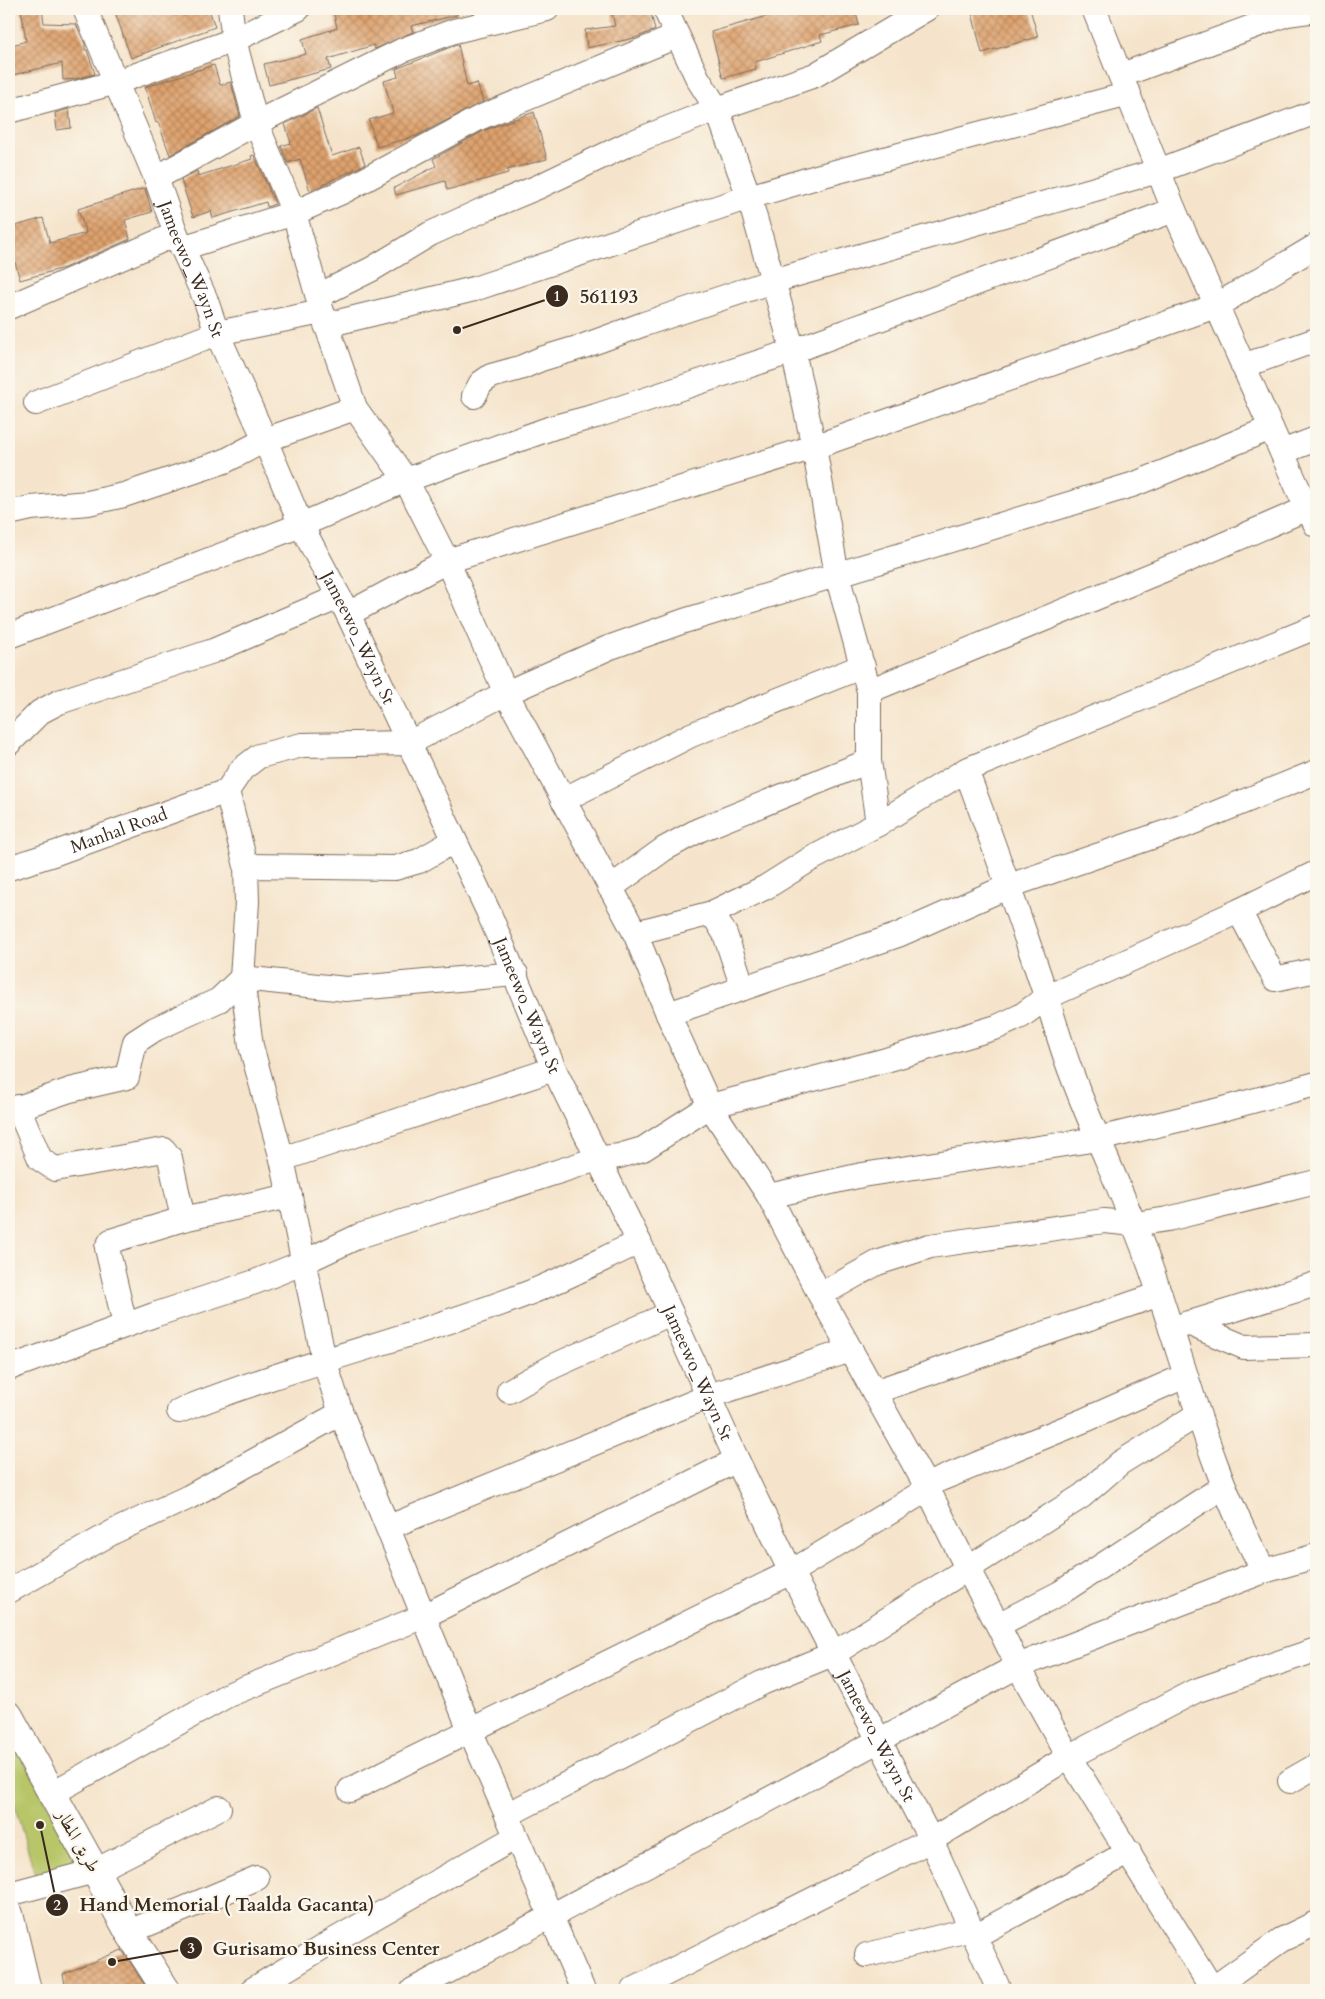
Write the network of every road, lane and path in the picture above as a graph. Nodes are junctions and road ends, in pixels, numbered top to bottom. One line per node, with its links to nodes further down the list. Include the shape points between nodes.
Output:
1 (85, 9): 11 (street, Jameewo_Wayn St)
2 (230, 9): 10 (street)
3 (298, 9): 10 (street)
4 (546, 9): 16 (street, via 454,31 403,50)
5 (665, 9): 9 (street)
6 (926, 9): 13 (street, via 815,75)
7 (1094, 9): 12 (street)
8 (1316, 10): 12 (street, via 1287,14)
9 (677, 36): 13 (street); 21 (street, via 479,118 344,191)
10 (234, 40): 11 (street); 16 (street)
11 (117, 82): 14 (street); 18 (street, Jameewo_Wayn St)
12 (1125, 85): 17 (street); 19 (street, via 956,139)
13 (717, 109): 19 (street); 27 (street, via 628,144 430,234 372,269)
14 (9, 111)
15 (1316, 112): 17 (street)
16 (256, 123): 18 (street); 21 (street)
17 (1158, 171): 20 (street); 24 (street)
18 (156, 178): 22 (street, Jameewo_Wayn St)
19 (749, 197): 24 (street); 27 (street, via 474,289)
20 (1174, 210): 25 (street); 30 (street)
21 (294, 213): 22 (street); 27 (street)
22 (179, 241): 26 (street); 28 (street, Jameewo_Wayn St)
23 (1316, 246): 25 (street)
24 (773, 281): 30 (street); 32 (street, via 491,376 481,383)
25 (1216, 306): 31 (street); 38 (street)
26 (9, 307)
27 (322, 311): 28 (street); 34 (street)
28 (217, 333): 33 (street); 37 (street, Jameewo_Wayn St)
29 (1316, 340): 31 (street)
30 (793, 351): 38 (street); 40 (street, via 554,427)
31 (1243, 366): 35 (street)
32 (474, 396)
33 (36, 403)
34 (355, 408): 37 (street); 40 (street)
35 (1271, 428): 39 (street); 45 (street, via 1135,484)
36 (1316, 439): 39 (street)
37 (266, 440): 42 (street, via 225,461 124,496); 43 (street, Jameewo_Wayn St)
38 (814, 447): 44 (street); 45 (street)
39 (1282, 452): 41 (street)
40 (406, 480): 43 (street); 44 (street)
41 (1310, 504): 50 (street, via 1183,562)
42 (9, 513)
43 (301, 525): 46 (street, Jameewo_Wayn St); 48 (street)
44 (447, 561): 46 (street); 51 (street)
45 (837, 575): 49 (street); 51 (street, via 684,621 608,648)
46 (344, 606): 52 (street, via 59,702 40,712); 53 (street, Jameewo_Wayn St)
47 (1316, 627): 55 (street)
48 (9, 636)
49 (863, 666): 50 (street); 58 (street, via 691,735)
50 (869, 691): 54 (street)
51 (506, 693): 53 (street); 58 (street)
52 (9, 743)
53 (409, 743): 57 (street, via 302,745 283,749 259,756 242,769); 60 (street, Jameewo_Wayn St)
54 (869, 762): 59 (street); 65 (street, via 699,830 664,849)
55 (966, 770): 59 (street); 64 (street)
56 (1316, 772): 64 (street, via 1184,826)
57 (227, 790): 61 (street); 62 (street, Manhal Road)
58 (563, 800): 65 (street)
59 (878, 824): 67 (street, via 766,887)
60 (454, 841): 61 (street, via 419,861 395,868); 70 (street, Jameewo_Wayn St)
61 (246, 866): 71 (street)
62 (9, 868)
63 (1316, 873): 66 (street)
64 (1009, 886): 72 (street, via 898,935); 73 (street)
65 (610, 888): 68 (street)
66 (1239, 911): 69 (street, via 1274,979); 73 (street)
67 (712, 913): 68 (street); 72 (street, via 725,934)
68 (635, 933): 74 (street)
69 (1316, 970)
70 (516, 974): 71 (street, via 346,989); 75 (street, Jameewo_Wayn St)
71 (242, 978): 78 (street, via 219,1000 155,1029 135,1042 127,1077 70,1090); 81 (street, via 251,1046)
72 (743, 988): 74 (street)
73 (1046, 997): 77 (street, via 1020,1016 997,1027); 79 (street, via 1071,1074)
74 (668, 1014): 77 (street)
75 (554, 1069): 80 (street, Jameewo_Wayn St); 81 (street)
76 (1316, 1084): 79 (street)
77 (710, 1106): 80 (street, via 643,1149); 84 (street)
78 (13, 1109): 85 (street, via 40,1159 55,1169 164,1150 170,1158)
79 (1098, 1139): 84 (street, via 862,1175); 86 (street)
80 (597, 1158): 87 (street, Jameewo_Wayn St); 88 (street, via 359,1236)
81 (282, 1160): 83 (street)
82 (1316, 1182): 86 (street)
83 (290, 1196): 85 (street); 88 (street)
84 (769, 1196): 91 (street)
85 (183, 1219): 93 (street, via 108,1244)
86 (1136, 1224): 90 (street); 91 (street, via 1104,1221 930,1246 877,1263)
87 (639, 1242): 92 (street, Jameewo_Wayn St); 97 (street, via 523,1296)
88 (302, 1263): 93 (street); 97 (street)
89 (1316, 1284): 94 (street)
90 (1160, 1294): 94 (street); 101 (street)
91 (820, 1295): 96 (street)
92 (671, 1314): 100 (street, via 554,1366); 102 (street, Jameewo_Wayn St)
93 (125, 1326): 98 (street)
94 (1180, 1326): 95 (street, via 1244,1347); 99 (street)
95 (1316, 1345)
96 (851, 1350): 101 (street); 102 (street)
97 (324, 1360): 103 (street, via 234,1389); 104 (street)
98 (9, 1368)
99 (1185, 1376): 105 (street); 108 (street)
100 (509, 1391)
101 (874, 1392): 108 (street)
102 (709, 1396): 106 (street, Jameewo_Wayn St); 109 (street)
103 (179, 1411)
104 (342, 1413): 109 (street); 114 (street, via 189,1496 115,1531)
105 (1197, 1415): 107 (street); 111 (street, via 1120,1463 1082,1496)
106 (737, 1460): 113 (street, Jameewo_Wayn St); 115 (street)
107 (1224, 1486): 112 (street); 116 (street, via 1060,1593)
108 (927, 1487): 111 (street); 113 (street)
109 (389, 1527): 115 (street)
110 (1316, 1556): 112 (street)
111 (967, 1568): 116 (street); 118 (street)
112 (1264, 1571): 119 (street)
113 (791, 1572): 118 (street, Jameewo_Wayn St); 121 (street)
114 (9, 1591)
115 (424, 1616): 121 (street); 127 (street, via 228,1695)
116 (998, 1625): 119 (street)
117 (1316, 1650): 123 (street, via 1195,1691)
118 (833, 1654): 122 (street, Jameewo_Wayn St); 129 (street, via 762,1683)
119 (1018, 1666): 122 (street); 123 (street)
120 (9, 1716): 127 (main road, طريق المطار)
121 (470, 1730): 126 (street); 129 (street)
122 (878, 1742): 131 (street, Jameewo_Wayn St); 137 (street)
123 (1069, 1757): 131 (street); 132 (street)
124 (1316, 1766): 125 (street)
125 (1290, 1780)
126 (350, 1790)
127 (51, 1794): 133 (main road, طريق المطار)
128 (219, 1808): 133 (street)
129 (507, 1815): 130 (street)
130 (516, 1837): 137 (street); 145 (street)
131 (931, 1840): 140 (street, Jameewo_Wayn St); 148 (street)
132 (1129, 1852): 140 (street); 142 (street)
133 (95, 1872): 135 (street); 139 (main road, طريق المطار)
134 (257, 1878): 139 (street)
135 (9, 1894)
136 (9, 1914): 143 (main road)
137 (550, 1917): 146 (street); 147 (street)
138 (1316, 1923): 142 (street, via 1281,1940)
139 (129, 1932): 144 (main road, طريق المطار)
140 (974, 1932): 141 (street); 149 (street, Jameewo_Wayn St)
141 (867, 1955)
142 (1213, 1989)
143 (27, 1990)
144 (166, 1990)
145 (252, 1990)
146 (413, 1990)
147 (583, 1990)
148 (633, 1990)
149 (999, 1990)

